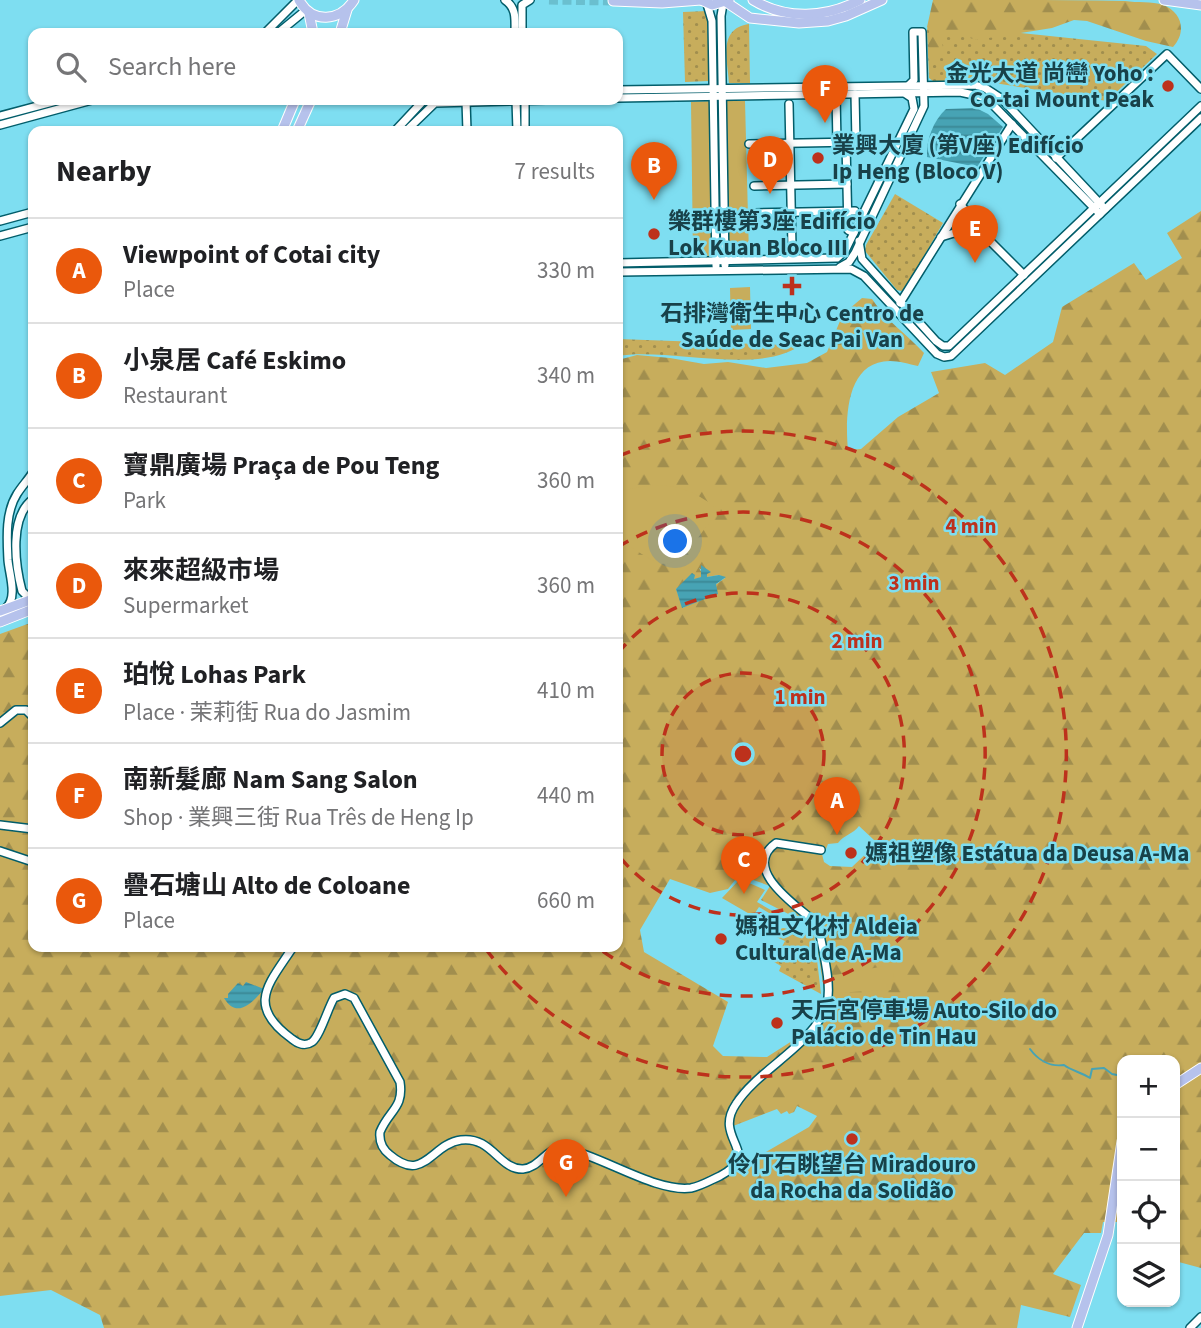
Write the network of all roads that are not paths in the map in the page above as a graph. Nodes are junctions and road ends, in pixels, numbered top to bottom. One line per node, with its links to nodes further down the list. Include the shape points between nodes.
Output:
1 (298, 0): 14 (main road); 15 (street)
2 (362, 0): 13 (main road)
3 (505, 0): 19 (street, via 515,13)
4 (530, 0): 20 (street, via 523,5)
5 (753, 0): 6 (main road, via 769,9 799,14 830,12)
6 (860, 0)
7 (882, 0): 11 (main road, via 837,19 799,23 750,18)
8 (1164, 0): 12 (main road)
9 (613, 1): 10 (main road)
10 (703, 1): 11 (main road); 25 (street, via 712,21)
11 (726, 2): 25 (street, via 721,16)
12 (1201, 5)
13 (350, 6): 14 (main road, via 329,18); 18 (main road)
14 (308, 12): 16 (street); 17 (main road)
15 (270, 28)
16 (285, 28)
17 (312, 28)
18 (342, 28)
19 (515, 28)
20 (522, 28)
21 (909, 85): 22 (street); 22 (street, via 914,80 913,32 922,32); 25 (street)
22 (923, 89): 26 (street); 27 (street); 41 (street); 58 (street, via 975,85 996,94)
23 (1201, 89): 58 (street, via 1167,54)
24 (623, 90): 25 (street)
25 (718, 92): 28 (street); 30 (street); 77 (street)
26 (902, 93): 29 (street); 70 (street, via 912,98 914,109)
27 (940, 93): 41 (street); 45 (street, via 983,97)
28 (836, 94): 29 (street); 54 (street)
29 (855, 94): 55 (street, via 856,142)
30 (623, 99)
31 (789, 104): 57 (street)
32 (41, 105): 43 (street)
33 (74, 105): 46 (street)
34 (293, 105): 47 (main road)
35 (309, 105): 48 (main road)
36 (419, 105): 49 (street)
37 (431, 105): 50 (street)
38 (466, 105): 51 (street)
39 (516, 105): 52 (street)
40 (525, 105): 53 (street)
41 (924, 106): 74 (street)
42 (1201, 106): 63 (street)
43 (0, 116)
44 (1201, 118): 63 (street)
45 (1012, 124): 62 (street); 63 (street)
46 (0, 125)
47 (284, 126)
48 (299, 126)
49 (400, 126)
50 (411, 126)
51 (467, 126)
52 (517, 126)
53 (525, 126)
54 (837, 143): 55 (street); 57 (street)
55 (846, 143): 59 (street)
56 (749, 144): 57 (street)
57 (790, 144): 60 (street)
58 (1056, 158): 63 (street)
59 (847, 184): 60 (street); 64 (street)
60 (791, 185): 61 (street); 65 (street)
61 (754, 186)
62 (960, 204): 72 (street); 73 (street, via 982,214)
63 (1099, 209): 78 (street, via 951,356 936,354 860,272); 80 (street)
64 (851, 211): 65 (street); 70 (street, via 848,230)
65 (791, 212): 67 (street); 75 (street)
66 (28, 213): 68 (street)
67 (755, 213)
68 (0, 221)
69 (28, 228): 71 (street)
70 (854, 233): 77 (street, via 835,259)
71 (0, 236)
72 (942, 237): 73 (street, via 954,233); 81 (street)
73 (988, 239): 80 (street)
74 (859, 241): 78 (street, via 850,260); 81 (street, via 862,259)
75 (792, 248)
76 (623, 263): 77 (street)
77 (721, 265): 78 (street); 79 (street)
78 (840, 268)
79 (623, 272)
80 (1024, 275): 81 (street, via 947,346 938,343)
81 (900, 303)
82 (28, 479): 86 (street, via 10,512 12,594 10,604)
83 (28, 503): 84 (street, via 19,517 18,549 22,591)
84 (28, 596)
85 (28, 600): 86 (main road)
86 (1, 610)
87 (28, 611): 88 (main road)
88 (0, 622)
89 (28, 712): 90 (street, via 16,710)
90 (0, 723)
91 (0, 825): 92 (street)
92 (28, 828)
93 (0, 850): 95 (street)
94 (821, 850): 96 (street, via 776,843 769,848 765,870 775,888 819,929 827,1004 810,1033 744,1091 729,1114 728,1129 738,1153 736,1165 693,1187 669,1186 565,1148 550,1151 524,1169 509,1166 489,1147 469,1140 457,1141 416,1166 397,1161 379,1139 383,1125 399,1105 400,1082 354,998 345,994 334,998 313,1041 306,1044 278,1029 267,1014 266,987)
95 (28, 860)
96 (290, 952)
97 (1201, 1068): 98 (main road)
98 (1180, 1082)
99 (1117, 1174): 101 (main road, via 1108,1235)
100 (1201, 1317): 102 (street)
101 (1077, 1328)
102 (1189, 1328)

